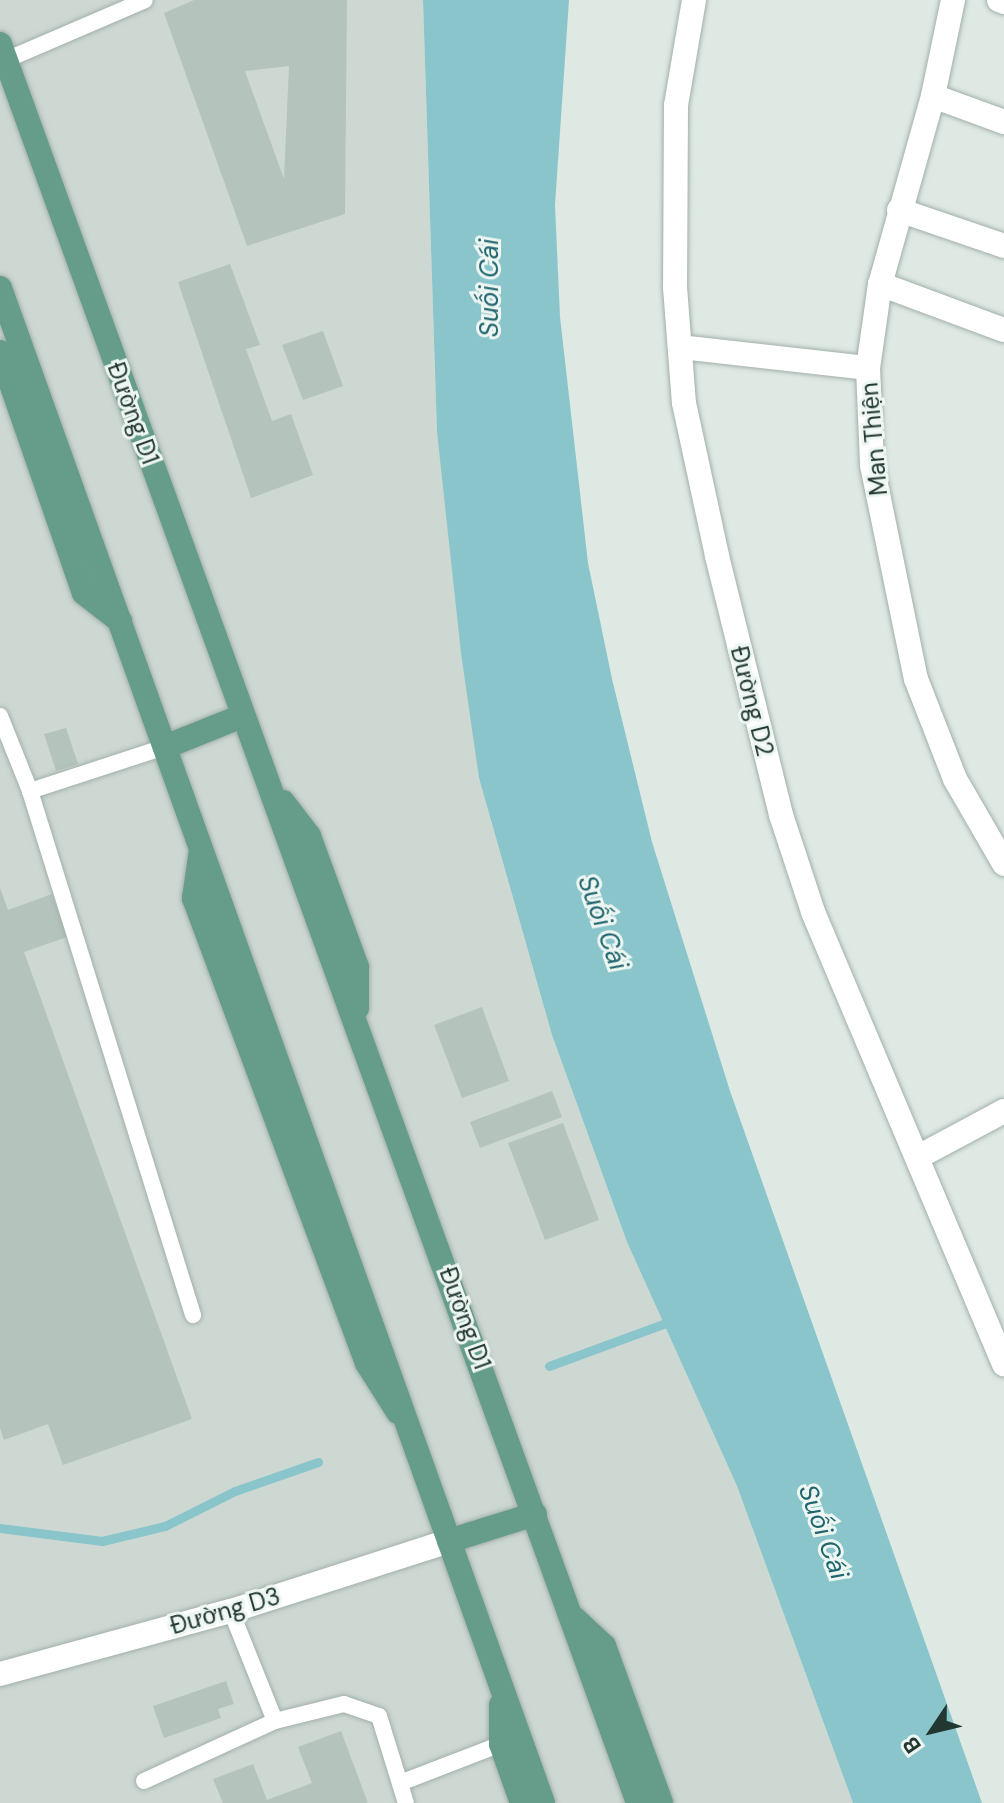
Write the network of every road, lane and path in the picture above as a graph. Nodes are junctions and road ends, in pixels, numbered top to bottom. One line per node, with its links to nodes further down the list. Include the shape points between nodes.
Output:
1 (145, 0): 4 (lane)
2 (694, 0): 13 (street, Đường D2, via 676,105 675,287)
3 (953, 0): 6 (street, Man Thiện)
4 (121, 4): 5 (lane)
5 (2, 55): 18 (main road, Đường D1)
6 (933, 96): 7 (street); 8 (street, Man Thiện)
7 (1004, 122)
8 (899, 210): 9 (street); 10 (street, Man Thiện)
9 (1004, 246)
10 (880, 284): 12 (street); 15 (street, Man Thiện)
11 (0, 288): 16 (main road)
12 (1004, 330)
13 (680, 347): 15 (street); 23 (street, Đường D2, via 684,403 717,556 781,815 813,912)
14 (0, 352): 16 (main road, via 84,593)
15 (868, 368): 21 (street, Man Thiện, via 872,465 916,679 955,779)
16 (120, 621): 19 (main road)
17 (0, 716): 20 (lane)
18 (242, 716): 19 (main road); 26 (main road, Đường D1)
19 (165, 747): 20 (lane); 27 (main road, via 201,847 194,898 367,1363 382,1392 412,1428)
20 (30, 791): 24 (lane)
21 (1004, 864)
22 (1004, 1111): 23 (street)
23 (920, 1156): 25 (street, Đường D2)
24 (193, 1315)
25 (1004, 1364)
26 (535, 1514): 27 (main road); 29 (main road, Đường D1)
27 (449, 1541): 28 (street, Đường D3); 31 (main road)
28 (231, 1611): 30 (street, Đường D3); 32 (lane)
29 (571, 1614): 39 (main road, Đường D1); 40 (main road, Đường D1, via 604,1646)
30 (0, 1674)
31 (501, 1687): 33 (main road); 38 (main road)
32 (275, 1721): 34 (lane); 35 (lane, via 344,1704 379,1716)
33 (501, 1744): 35 (lane); 37 (main road)
34 (144, 1781)
35 (400, 1783): 36 (lane)
36 (406, 1803)
37 (522, 1803)
38 (543, 1803)
39 (638, 1803)
40 (661, 1803)

